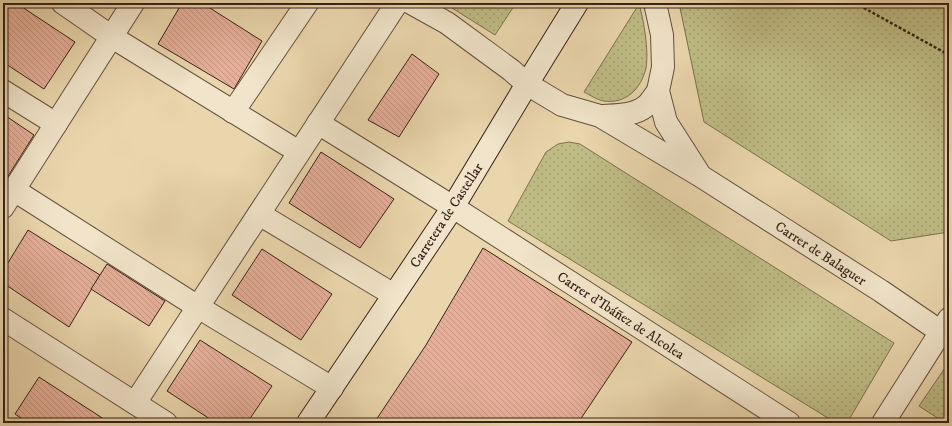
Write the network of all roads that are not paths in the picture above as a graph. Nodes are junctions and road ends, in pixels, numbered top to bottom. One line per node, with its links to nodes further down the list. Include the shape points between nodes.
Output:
1 (63, 3): 9 (street)
2 (133, 3): 9 (street)
3 (306, 3): 13 (street)
4 (397, 3): 15 (street)
5 (411, 3): 8 (street, Carrer de Balaguer)
6 (577, 3): 10 (street, Carretera de Castellar)
7 (655, 3): 12 (street, Carrer de Balaguer, via 662,35 663,67)
8 (445, 13): 10 (street, Carrer de Balaguer)
9 (112, 37): 13 (street); 16 (street)
10 (527, 84): 14 (street, Carrer de Balaguer, via 562,105); 20 (street, Carretera de Castellar)
11 (3, 91): 16 (street)
12 (658, 91): 14 (street, Carrer de Balaguer, via 647,105 638,111); 18 (street, Carrer de Balaguer, via 666,122)
13 (233, 112): 17 (street)
14 (600, 116): 18 (street, Carrer de Balaguer)
15 (318, 123): 17 (street); 20 (street, Carrer d'Ibáñez de Alcolea)
16 (56, 124): 19 (street)
17 (299, 152): 21 (street)
18 (699, 175): 25 (street, Carrer de Balaguer, via 881,291)
19 (8, 199): 23 (street)
20 (453, 207): 22 (street, Carretera de Castellar); 30 (street, Carrer d'Ibáñez de Alcolea)
21 (259, 214): 22 (street); 23 (street)
22 (394, 295): 26 (street, Carretera de Castellar)
23 (198, 307): 26 (street); 27 (street)
24 (3, 319): 27 (street)
25 (945, 325): 31 (street)
26 (332, 388): 29 (street, Carretera de Castellar)
27 (135, 403): 28 (street)
28 (166, 423)
29 (308, 423)
30 (789, 423)
31 (883, 423)

